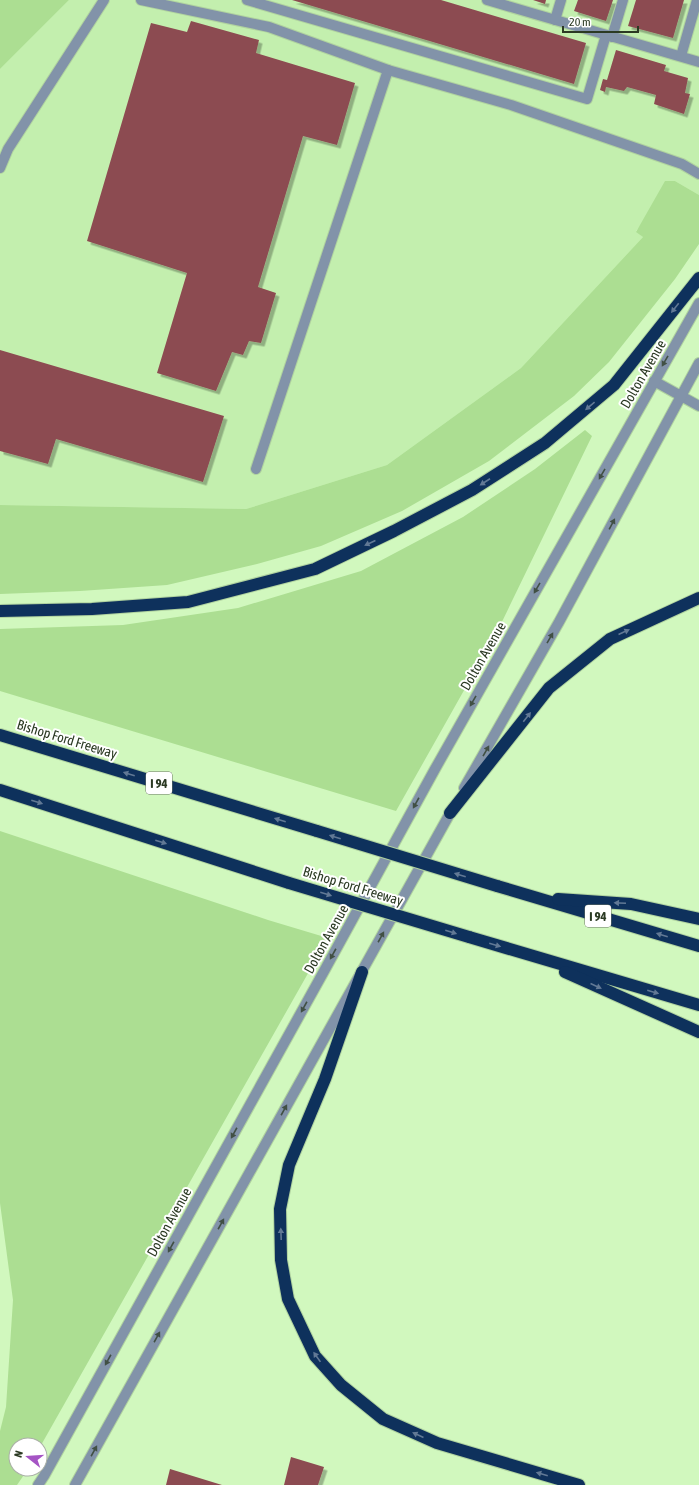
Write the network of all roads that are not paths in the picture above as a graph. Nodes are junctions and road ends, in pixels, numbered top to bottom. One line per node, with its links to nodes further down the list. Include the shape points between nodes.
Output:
1 (104, 0): 14 (street, via 8,149)
2 (141, 0): 13 (street, via 269,27)
3 (247, 0): 10 (street, via 587,99)
4 (487, 0): 8 (street)
5 (561, 0): 9 (street)
6 (623, 0): 10 (street)
7 (697, 0): 11 (street)
8 (499, 2): 9 (street)
9 (555, 20): 10 (street)
10 (609, 36): 11 (street)
11 (681, 56): 12 (street)
12 (699, 62)
13 (388, 70): 15 (street, via 511,105 682,164); 22 (street)
14 (0, 168)
15 (699, 174)
16 (699, 278): 24 (highway, one-way to 24, via 614,385 544,443 472,490 394,531 315,568 188,602 92,609)
17 (699, 303): 19 (street, Dolton Avenue, one-way to 19)
18 (699, 364): 20 (street)
19 (654, 382): 20 (street); 35 (street, Dolton Avenue, one-way to 35, via 434,769 308,1001)
20 (681, 396): 21 (street); 27 (street, one-way to 20, via 559,622)
21 (699, 406)
22 (256, 469)
23 (699, 598): 27 (highway, one-way to 23, via 549,688 610,639)
24 (0, 611)
25 (0, 735): 28 (highway, Bishop Ford Freeway / I 94, one-way to 25, bridge)
26 (0, 790): 31 (highway, Bishop Ford Freeway, one-way to 31, bridge, via 289,883)
27 (450, 813): 32 (street, one-way to 27)
28 (538, 898): 29 (highway, one-way to 28, via 631,904); 30 (highway, Bishop Ford Freeway / I 94, one-way to 28)
29 (699, 919)
30 (699, 946)
31 (522, 953): 33 (highway, Bishop Ford Freeway, one-way to 33); 34 (highway, one-way to 34)
32 (362, 972): 36 (street, one-way to 32); 37 (highway, one-way to 32, via 437,1443 383,1419 340,1385 315,1356 288,1299 282,1260 280,1209 289,1165 325,1079)
33 (699, 1005)
34 (699, 1032)
35 (38, 1485)
36 (75, 1485)
37 (580, 1485)

